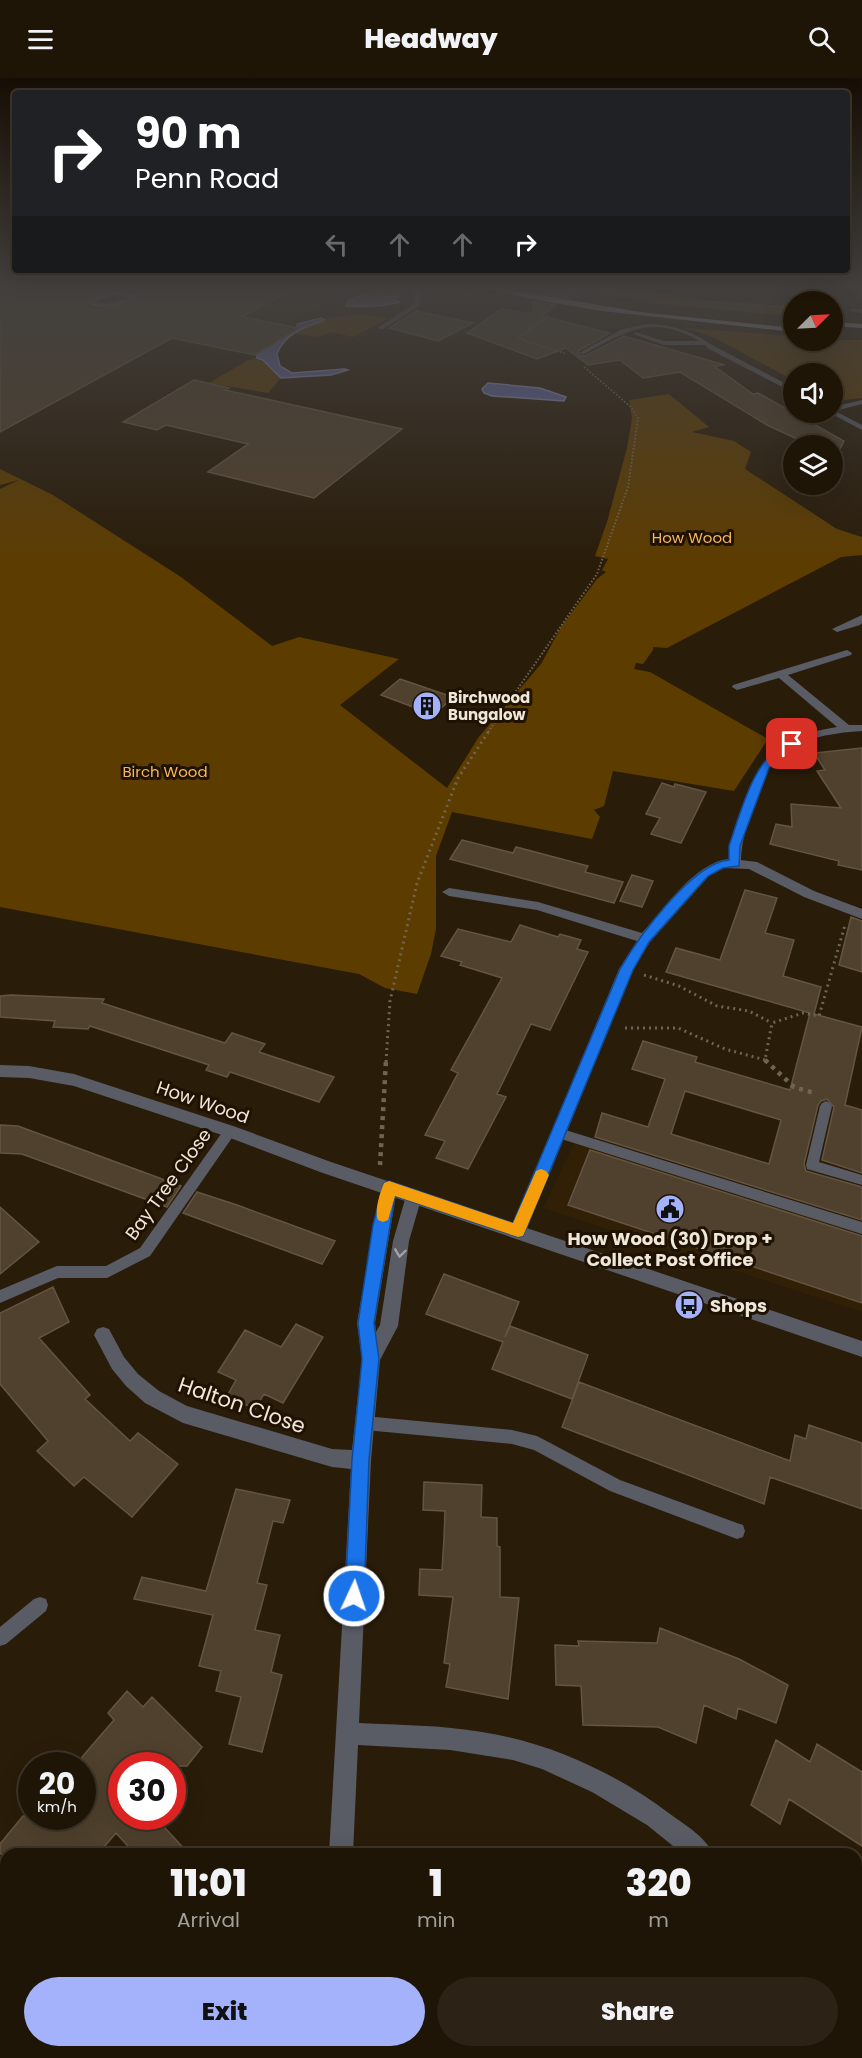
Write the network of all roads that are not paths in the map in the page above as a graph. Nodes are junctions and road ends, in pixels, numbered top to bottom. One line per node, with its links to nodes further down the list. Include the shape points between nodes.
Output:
1 (862, 402): 2 (street)
2 (843, 407)
3 (843, 417): 4 (street)
4 (862, 428)
5 (862, 618): 6 (street)
6 (837, 629)
7 (847, 653): 8 (street)
8 (780, 673): 9 (street); 11 (street)
9 (737, 687)
10 (862, 728): 11 (street)
11 (847, 729): 12 (street, via 822,732 792,744 764,767 734,846)
12 (735, 863): 14 (street, via 752,865); 15 (street, via 721,864 704,873)
13 (449, 892): 15 (street, via 537,906)
14 (856, 912)
15 (645, 939): 19 (street, via 626,969)
16 (0, 1071): 18 (street, How Wood, via 74,1080)
17 (826, 1106): 20 (lane, via 812,1165)
18 (230, 1131): 21 (street, How Wood); 25 (lane, Bay Tree Close, via 146,1252 107,1272 57,1272)
19 (559, 1133): 23 (lane); 24 (street)
20 (862, 1180)
21 (384, 1186): 22 (street, How Wood); 28 (street, via 366,1323)
22 (414, 1196): 24 (street, How Wood); 28 (street, one-way to 28, via 401,1241 389,1326)
23 (862, 1228)
24 (518, 1231): 27 (street, How Wood)
25 (0, 1297)
26 (104, 1335): 30 (street, Halton Close, via 132,1380 183,1414 332,1458)
27 (862, 1349)
28 (370, 1359): 29 (street)
29 (365, 1424): 30 (street); 31 (lane, via 512,1437 537,1443 616,1486)
30 (361, 1460): 34 (street)
31 (737, 1531)
32 (40, 1605): 33 (lane)
33 (0, 1638)
34 (348, 1733): 35 (street); 36 (street, via 486,1743 543,1759 647,1809)
35 (341, 1848)
36 (694, 1848)

